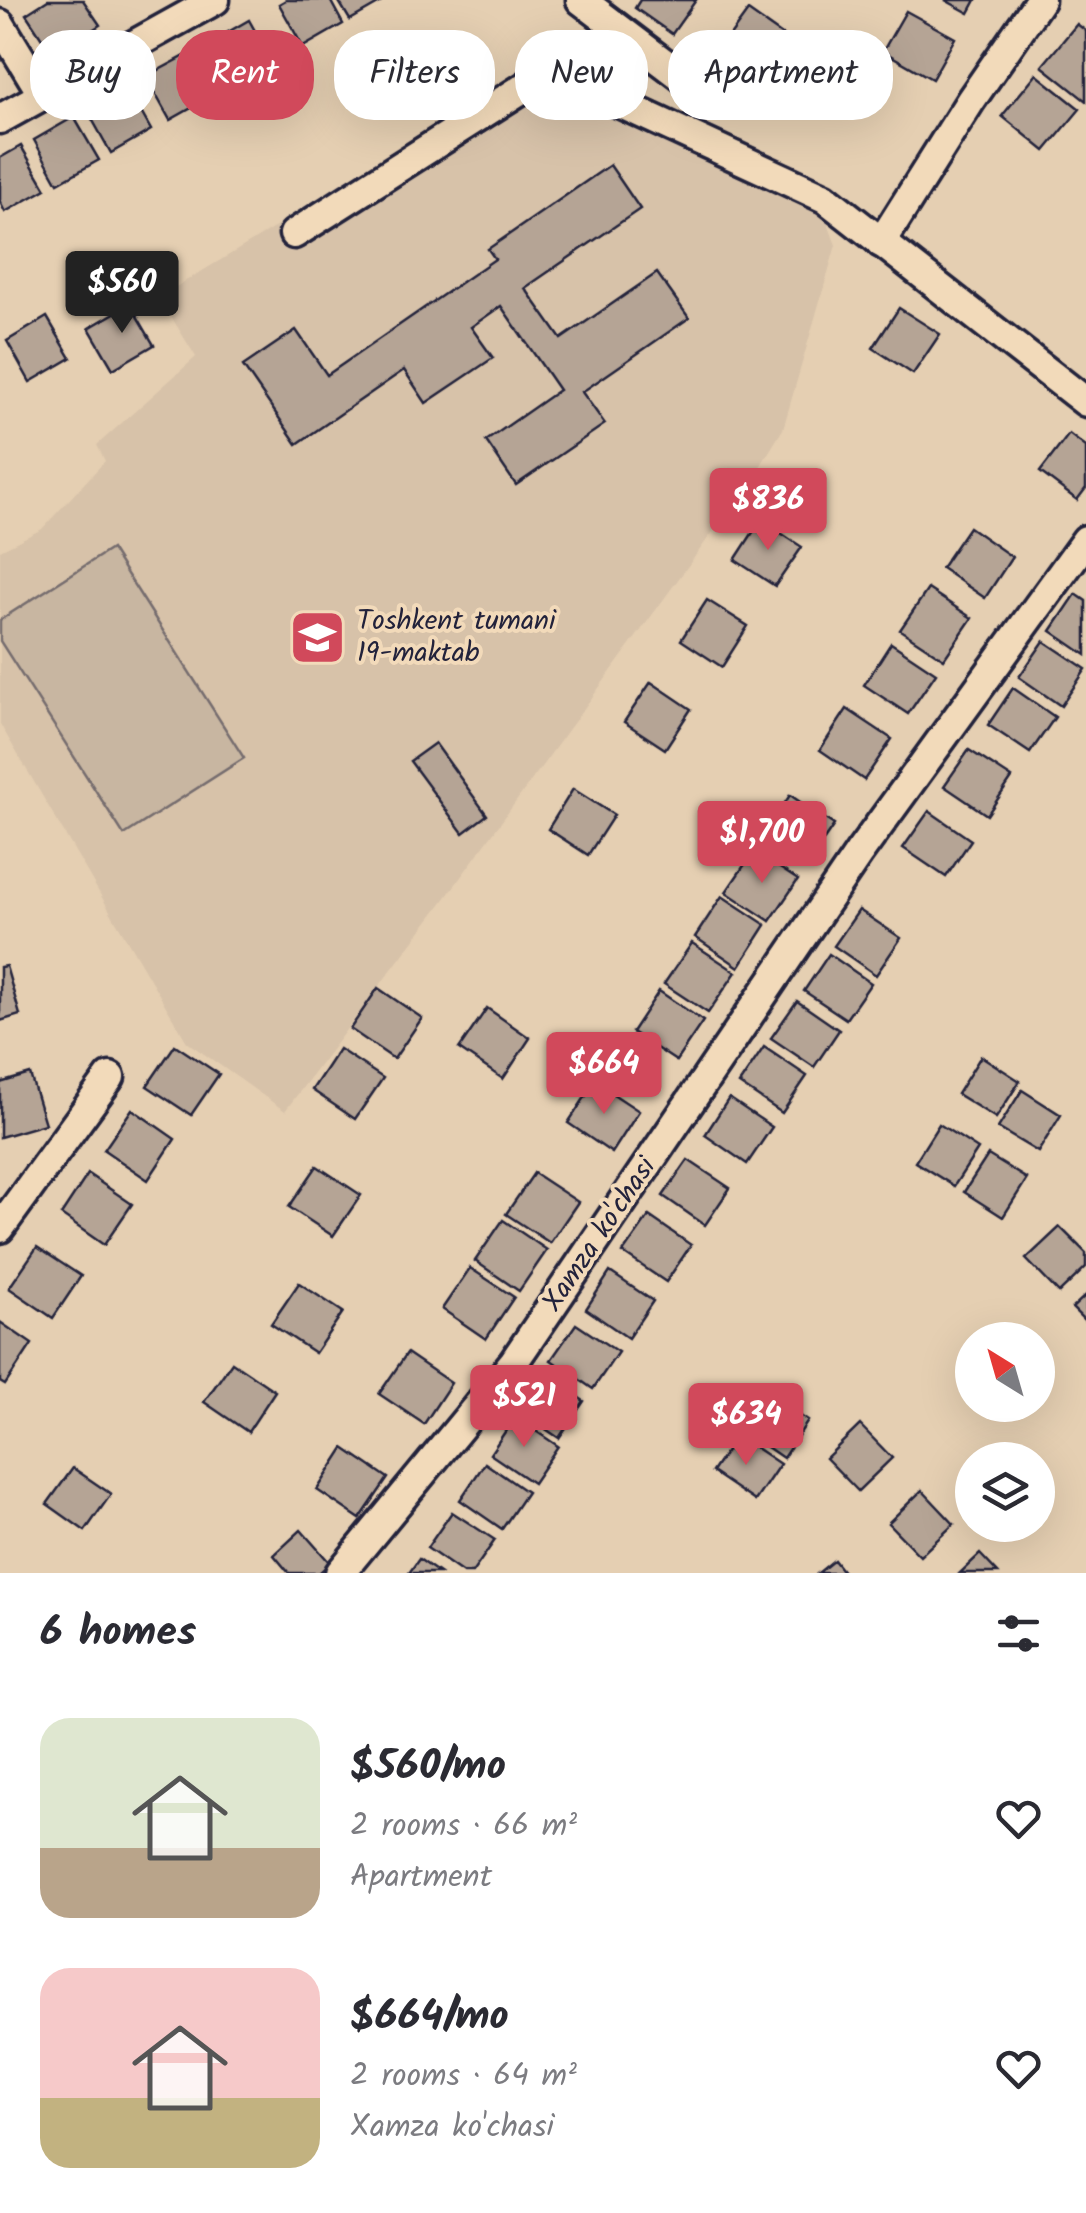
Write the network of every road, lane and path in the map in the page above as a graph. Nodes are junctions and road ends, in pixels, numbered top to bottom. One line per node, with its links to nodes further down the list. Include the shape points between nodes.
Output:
1 (215, 0): 5 (street)
2 (581, 0): 6 (street)
3 (1040, 0): 11 (street)
4 (0, 24): 7 (street)
5 (156, 33)
6 (668, 66)
7 (30, 74)
8 (30, 102): 9 (street)
9 (0, 119)
10 (294, 234): 11 (street, via 550,71 825,198)
11 (880, 243): 12 (street)
12 (1086, 402)
13 (1086, 540): 16 (street, Xamza ko'chasi, via 859,853 514,1363)
14 (110, 1077): 15 (street)
15 (1, 1224)
16 (340, 1573)

